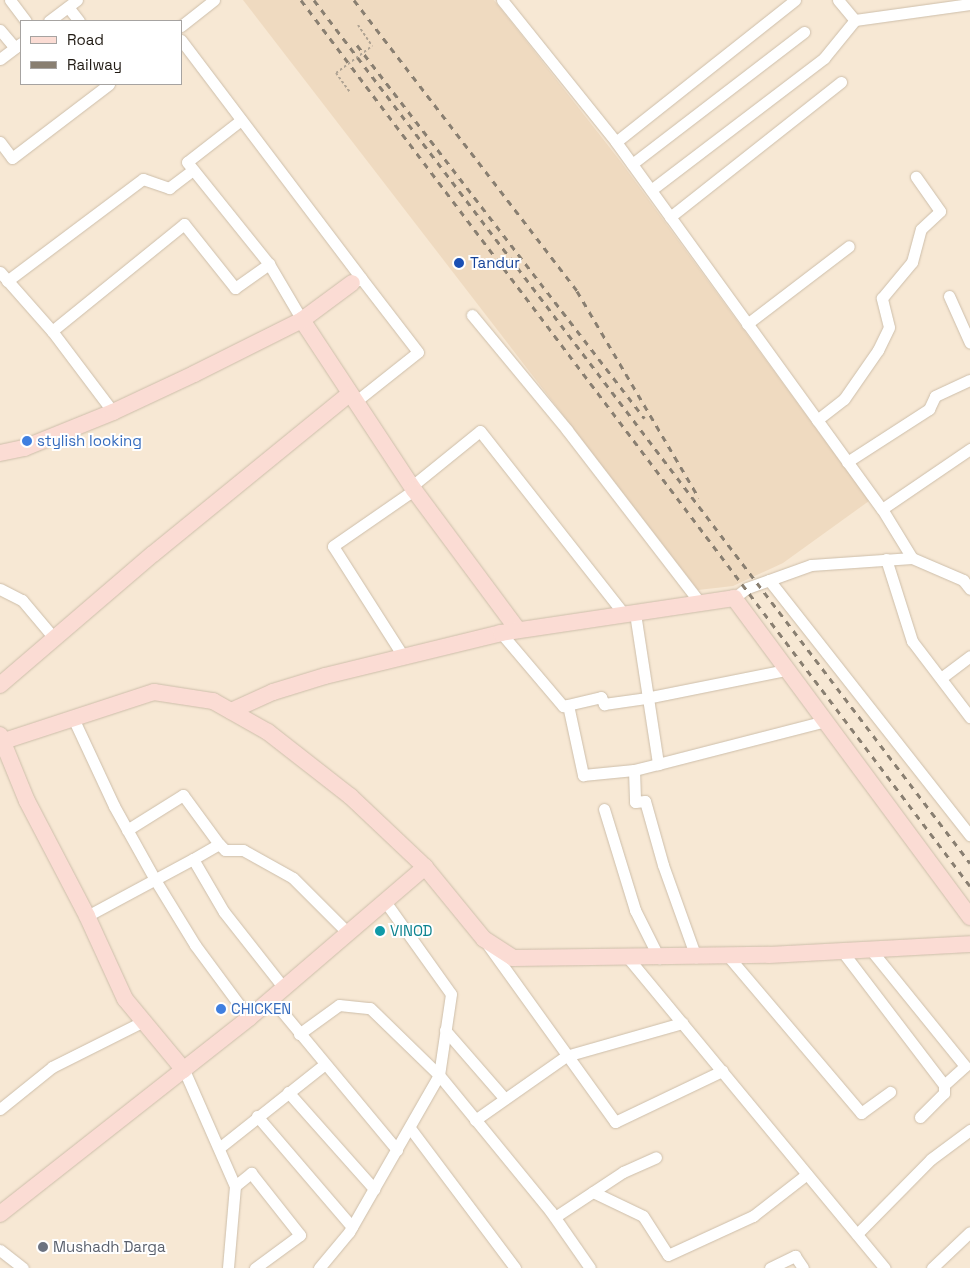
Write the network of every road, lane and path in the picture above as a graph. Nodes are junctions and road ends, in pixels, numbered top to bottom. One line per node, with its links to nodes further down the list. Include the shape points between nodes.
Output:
1 (10, 0): 9 (street)
2 (78, 0): 8 (street)
3 (214, 0): 13 (street)
4 (502, 0): 25 (street)
5 (795, 0): 25 (street)
6 (838, 0): 12 (street)
7 (970, 4): 12 (street)
8 (68, 7): 10 (street); 11 (street)
9 (25, 20)
10 (51, 20)
11 (78, 20)
12 (855, 20): 29 (street, via 824,58)
13 (182, 25)
14 (358, 25): 22 (path, bridge, via 372,46 336,73)
15 (0, 30): 18 (street)
16 (804, 32): 26 (street)
17 (182, 41): 23 (street)
18 (18, 45): 19 (street)
19 (0, 59)
20 (841, 82): 30 (street)
21 (108, 85): 24 (street, via 12,158)
22 (350, 92)
23 (242, 120): 27 (street, via 187,162); 34 (street)
24 (0, 142)
25 (616, 142): 26 (street)
26 (632, 164): 29 (street)
27 (193, 170): 32 (street); 33 (street, via 169,188 144,179)
28 (916, 177): 44 (street, via 940,212 921,230 912,262 882,298 889,327 878,350 844,399)
29 (650, 190): 30 (street)
30 (670, 217): 38 (street)
31 (849, 246): 38 (street)
32 (268, 264): 37 (street); 39 (street, via 234,288 184,224)
33 (4, 277): 39 (street)
34 (357, 281): 37 (street); 42 (street, via 418,352)
35 (949, 296): 40 (street)
36 (472, 315): 56 (street, via 567,430)
37 (302, 320): 42 (street); 43 (street)
38 (747, 324): 44 (street)
39 (52, 330): 43 (street)
40 (970, 343)
41 (970, 380): 47 (street, via 935,396 929,409)
42 (352, 398): 48 (street); 60 (street)
43 (113, 412): 46 (street, via 24,448)
44 (817, 420): 47 (street)
45 (970, 449): 49 (street)
46 (0, 453)
47 (847, 462): 49 (street)
48 (413, 488): 57 (street, via 480,431); 58 (street); 61 (street, via 333,546)
49 (882, 509): 50 (street)
50 (912, 558): 51 (street); 53 (street, via 963,580)
51 (886, 559): 52 (street, via 811,565); 64 (street, via 912,641)
52 (769, 580): 55 (street, via 746,588); 77 (street)
53 (970, 588)
54 (0, 589): 60 (street, via 22,600)
55 (734, 598): 56 (street); 63 (street)
56 (700, 603): 57 (street)
57 (630, 613): 58 (street); 66 (street)
58 (518, 630): 59 (street)
59 (501, 633): 61 (street); 67 (street, via 563,706)
60 (54, 638): 65 (street)
61 (403, 656): 68 (street, via 273,692)
62 (970, 656): 64 (street)
63 (786, 670): 66 (street); 71 (street)
64 (941, 678): 69 (street)
65 (0, 685)
66 (646, 698): 67 (street, via 604,704 600,697); 73 (street)
67 (568, 705): 74 (street, via 583,775)
68 (232, 711): 70 (street, via 213,701 154,692); 80 (street, via 268,732 350,796)
69 (969, 714)
70 (73, 718): 72 (street); 76 (street)
71 (826, 722): 73 (street); 84 (street)
72 (2, 738): 83 (street, via 27,801)
73 (658, 764): 74 (street)
74 (634, 770): 91 (street, via 635,802 646,801 663,866)
75 (604, 809): 92 (street, via 635,910)
76 (127, 830): 78 (street, via 183,795); 81 (street)
77 (970, 835)
78 (218, 844): 79 (street); 85 (street, via 225,850 243,850 293,878)
79 (193, 859): 81 (street); 94 (street, via 224,912)
80 (426, 867): 82 (street); 86 (street)
81 (156, 881): 83 (street); 96 (street, via 195,945)
82 (384, 900): 85 (street); 99 (street, via 451,994)
83 (87, 916): 97 (street, via 125,999)
84 (970, 917)
85 (348, 932): 94 (street)
86 (484, 939): 93 (street, via 513,958); 101 (street)
87 (970, 944): 88 (street)
88 (871, 950): 89 (street); 106 (street, via 965,1066)
89 (842, 951): 90 (street); 106 (street)
90 (728, 956): 91 (street); 108 (street, via 860,1113)
91 (696, 957): 92 (street)
92 (659, 958): 93 (street)
93 (629, 959): 98 (street)
94 (283, 986): 95 (street)
95 (270, 997): 96 (street); 100 (street)
96 (249, 1018): 103 (street)
97 (144, 1021): 103 (street); 110 (street, via 52,1067)
98 (682, 1023): 101 (street); 104 (street)
99 (445, 1030): 105 (street); 109 (street)
100 (299, 1034): 102 (street); 105 (street, via 339,1005 370,1008)
101 (566, 1056): 104 (street, via 615,1122); 109 (street)
102 (325, 1064): 107 (street); 117 (street)
103 (184, 1070): 116 (street); 123 (street)
104 (722, 1071): 119 (street)
105 (438, 1075): 113 (street); 114 (street)
106 (944, 1085): 112 (street, via 944,1093)
107 (288, 1092): 111 (street); 121 (street)
108 (890, 1092)
109 (505, 1099): 113 (street)
110 (0, 1109)
111 (257, 1116): 116 (street); 125 (street)
112 (920, 1117)
113 (475, 1120): 124 (street)
114 (410, 1128): 117 (street); 133 (street)
115 (970, 1130): 127 (street, via 931,1159)
116 (219, 1148): 120 (street)
117 (397, 1150): 121 (street)
118 (656, 1157): 122 (street, via 622,1172)
119 (807, 1174): 122 (street, via 754,1216 668,1255 643,1216); 127 (street)
120 (235, 1186): 130 (street); 131 (street, via 251,1173 300,1235)
121 (374, 1189): 125 (street)
122 (593, 1192): 124 (street)
123 (0, 1214)
124 (555, 1217): 134 (street)
125 (352, 1227): 132 (street)
126 (970, 1232): 138 (street)
127 (857, 1234): 137 (street)
128 (0, 1250): 129 (street)
129 (23, 1268)
130 (228, 1268)
131 (254, 1268)
132 (319, 1268)
133 (515, 1268)
134 (590, 1268)
135 (770, 1268): 136 (street, via 795,1256)
136 (803, 1268)
137 (885, 1268)
138 (932, 1268)

